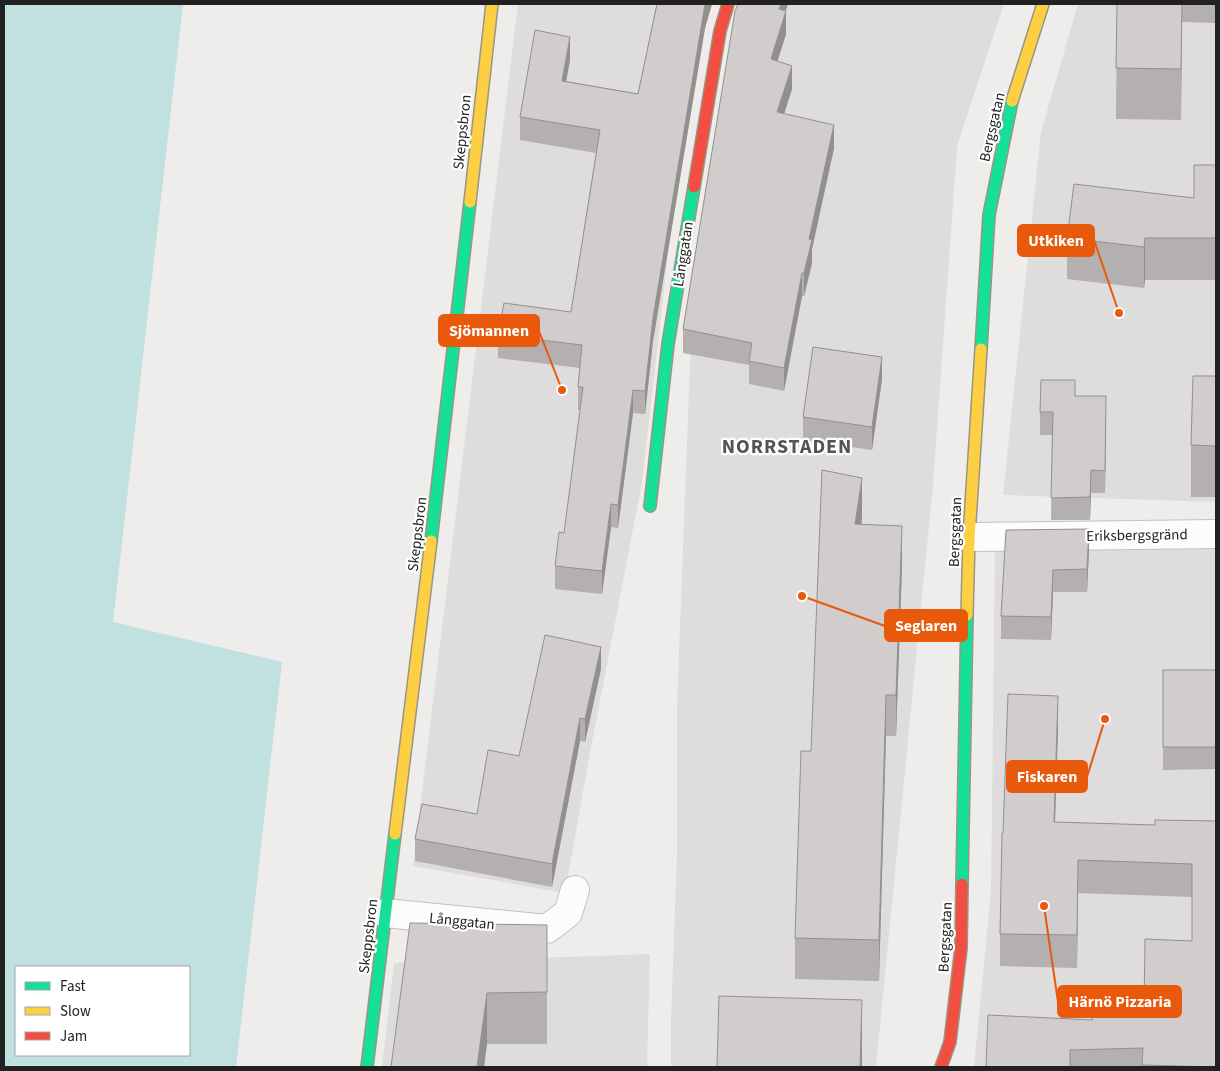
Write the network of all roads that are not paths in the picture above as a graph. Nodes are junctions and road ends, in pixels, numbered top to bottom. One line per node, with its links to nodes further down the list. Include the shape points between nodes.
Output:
1 (492, 4): 8 (street, Skeppsbron, via 439,477)
2 (728, 4): 4 (street, Långgatan, via 720,31 668,344)
3 (1042, 4): 6 (street, Bergsgatan, via 1009,112 989,215)
4 (650, 506)
5 (1216, 534): 6 (street, Eriksbergsgränd)
6 (969, 537): 10 (street, Bergsgatan, via 962,948 950,1042)
7 (575, 890): 8 (street, Långgatan, via 568,913 547,929)
8 (385, 913): 9 (street, Skeppsbron)
9 (367, 1067)
10 (941, 1067)

